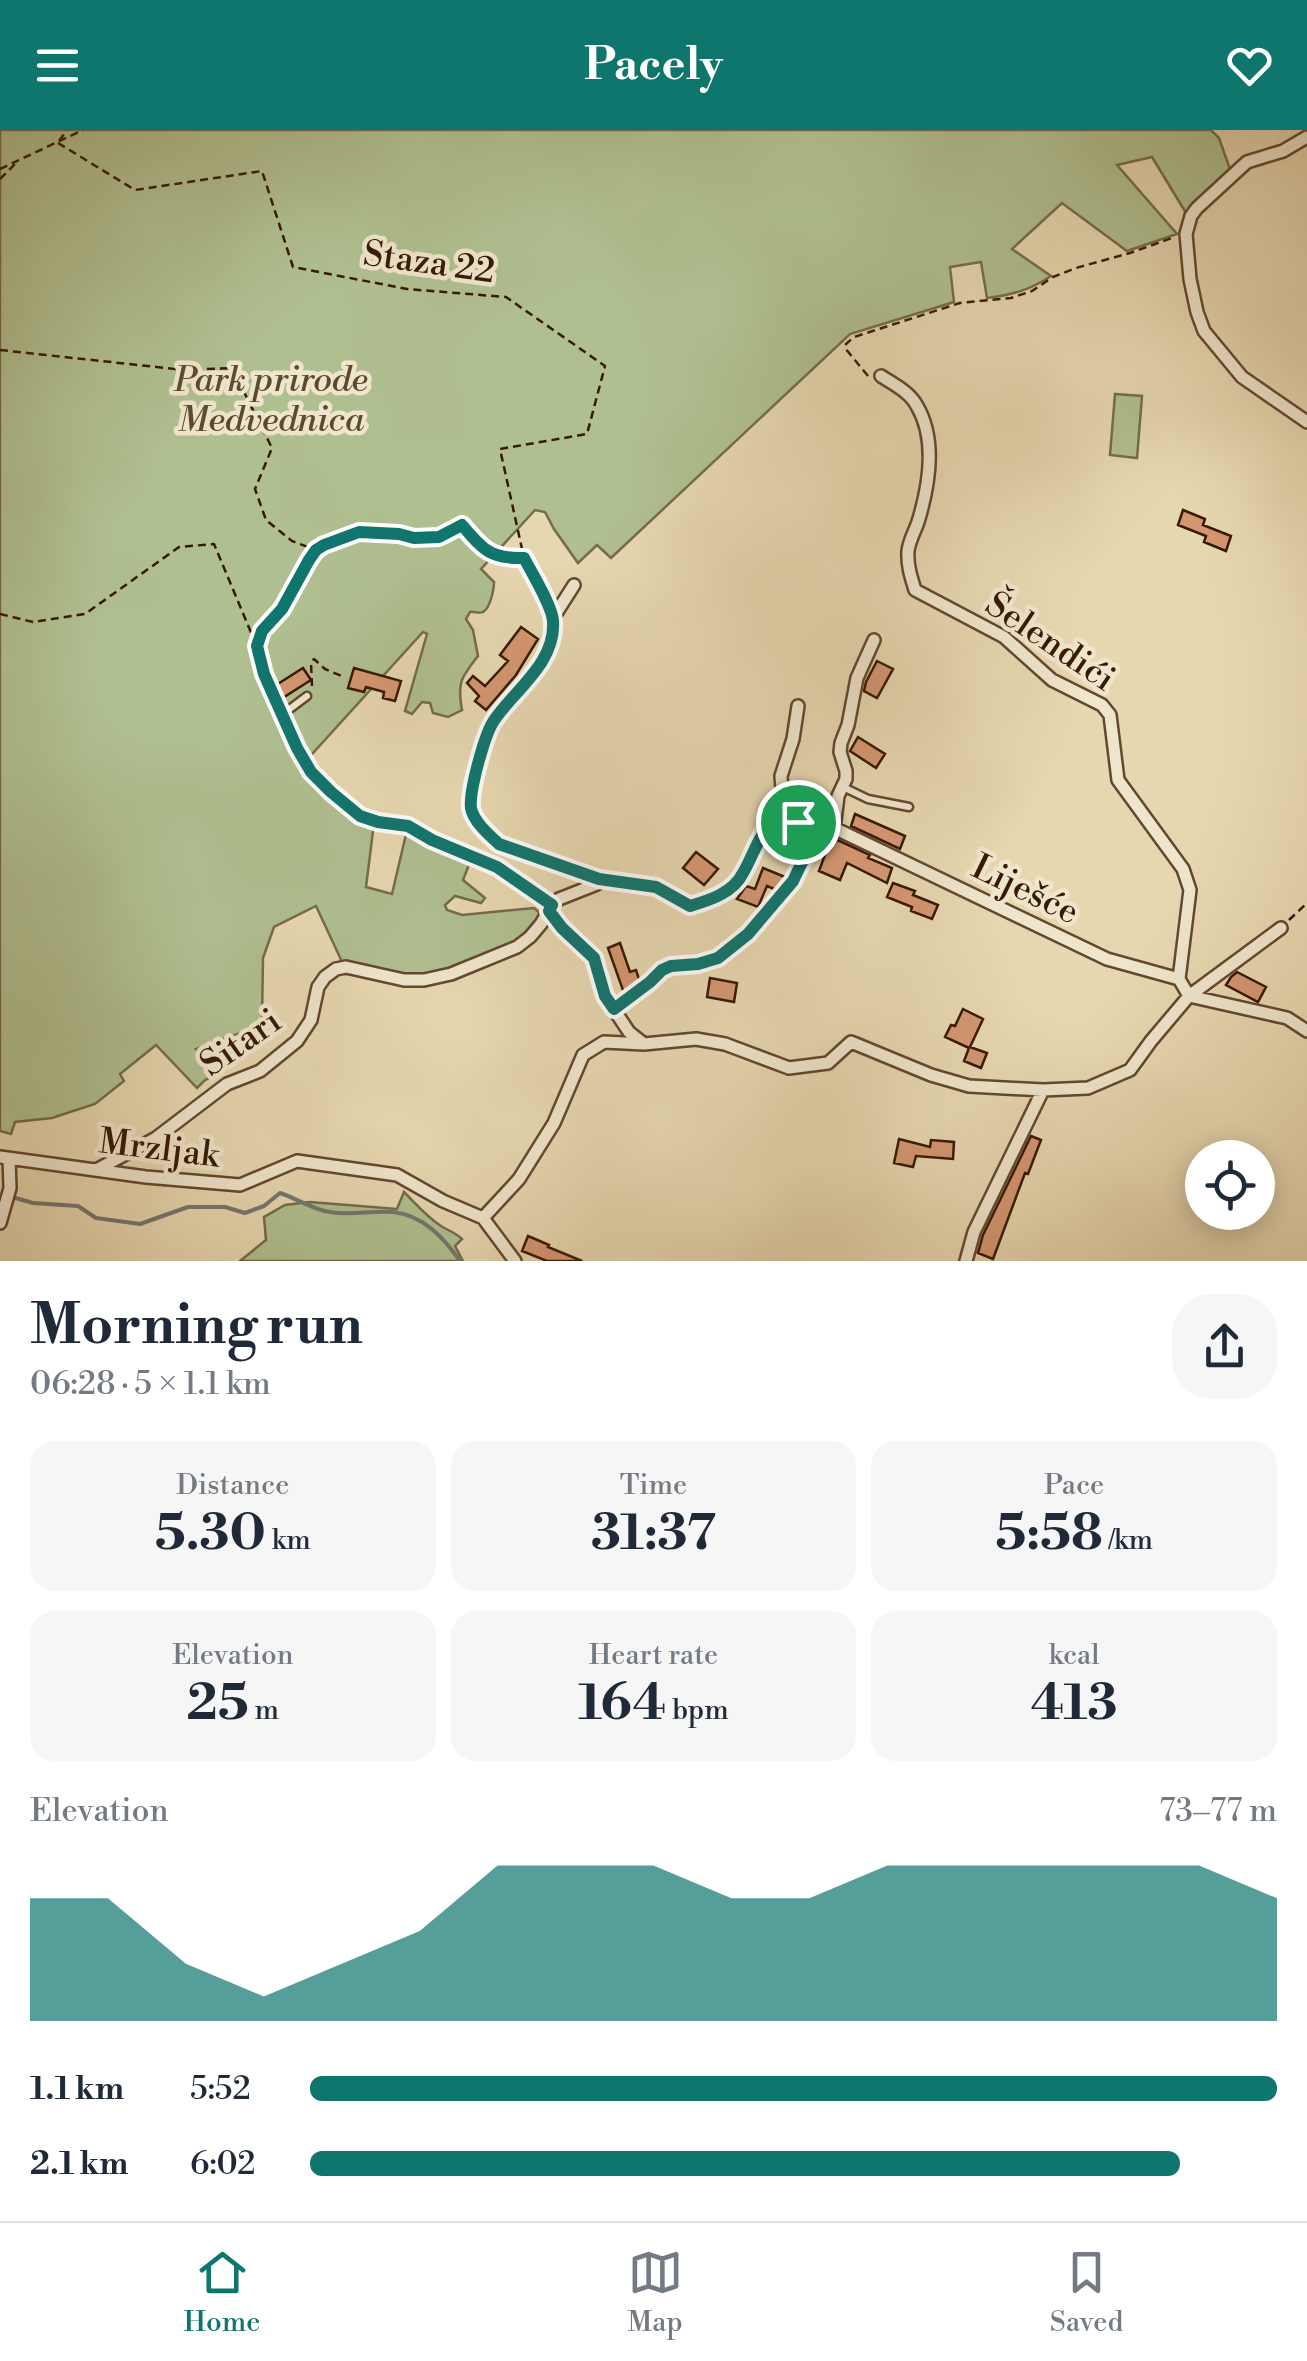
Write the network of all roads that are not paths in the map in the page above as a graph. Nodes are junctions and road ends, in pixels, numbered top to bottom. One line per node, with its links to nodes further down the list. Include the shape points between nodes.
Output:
1 (1307, 138): 3 (street, via 1247,162 1191,216 1186,234 1204,331 1242,378)
2 (881, 376): 19 (street, Šelendići, via 913,400 926,436 930,472 908,548 916,590 1004,637 1052,680 1110,714 1118,780 1190,890)
3 (1307, 422)
4 (574, 585): 15 (street, via 553,618 542,660 492,722 471,811 499,844)
5 (874, 640): 9 (street, via 841,743)
6 (307, 696): 8 (lane)
7 (798, 706): 11 (street, via 780,776)
8 (282, 714): 16 (street, via 311,772 360,816 408,826 497,867)
9 (842, 787): 10 (lane); 13 (street)
10 (909, 807)
11 (784, 815): 12 (street, Liješće); 15 (street, via 764,831 735,884 704,902 690,906 656,887)
12 (798, 822): 13 (street, Liješće); 14 (lane)
13 (834, 828): 19 (street, Liješće, via 1107,959)
14 (796, 840)
15 (599, 879): 16 (street, Sitari)
16 (551, 908): 25 (street, Sitari, via 517,947 451,974 404,980 336,969 318,987 311,1020 297,1041 156,1138)
17 (1280, 928): 20 (street)
18 (599, 970): 22 (street, via 605,996)
19 (1180, 979): 20 (street)
20 (1189, 996): 21 (street, via 1287,1018); 23 (street, via 1130,1070 1088,1088)
21 (1307, 1032)
22 (644, 1044): 23 (street, via 696,1039 790,1068 828,1063 850,1042 969,1086); 26 (street, via 604,1042 583,1055 554,1124)
23 (1042, 1090): 29 (street)
24 (4, 1158): 25 (street, Mrzljak); 27 (street, via 10,1188)
25 (96, 1170): 26 (street, Mrzljak, via 240,1186 296,1161 397,1175)
26 (483, 1218): 28 (street, Mrzljak)
27 (0, 1223)
28 (515, 1261)
29 (966, 1261)

